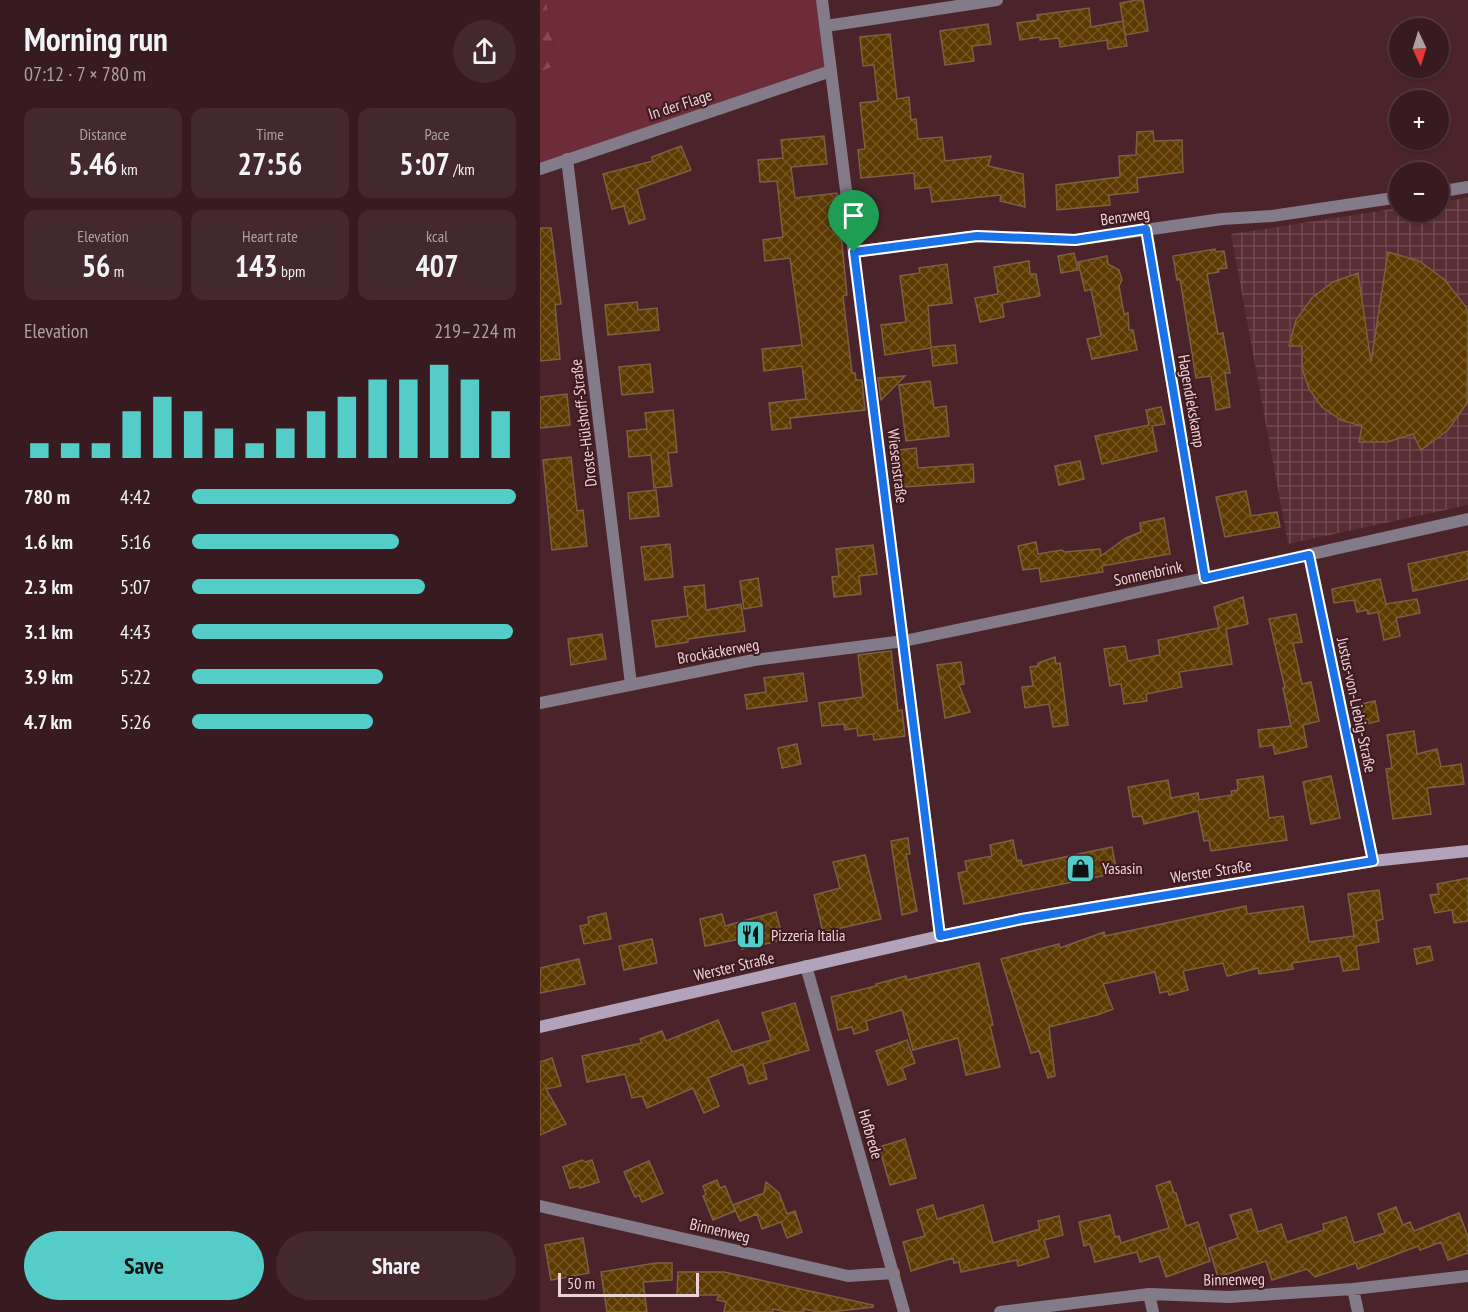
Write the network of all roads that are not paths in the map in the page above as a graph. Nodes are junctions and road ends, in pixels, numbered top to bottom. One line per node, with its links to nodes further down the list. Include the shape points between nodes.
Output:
1 (822, 0): 3 (street, Wiesenstraße)
2 (997, 0): 3 (street)
3 (825, 26): 4 (street, Wiesenstraße)
4 (831, 71): 5 (street, In der Flage); 11 (street, Wiesenstraße)
5 (567, 159): 6 (street, In der Flage); 16 (street, Droste-Hülshoff-Straße)
6 (540, 169)
7 (1468, 187): 8 (street)
8 (1449, 190)
9 (1389, 199): 10 (street, Benzweg)
10 (1146, 229): 11 (street, Benzweg, via 1075,240 977,236); 14 (street, Hagendiekskamp)
11 (854, 252): 15 (street, Wiesenstraße)
12 (1468, 519): 13 (street, Sonnenbrink)
13 (1309, 555): 14 (street, Sonnenbrink); 19 (street, Justus-von-Liebig-Straße)
14 (1205, 578): 15 (street, Sonnenbrink)
15 (904, 641): 16 (street, Brockäckerweg, via 754,660); 20 (street, Wiesenstraße)
16 (631, 684): 17 (street, Brockäckerweg)
17 (540, 703)
18 (1468, 851): 19 (main road, Werster Straße)
19 (1373, 861): 20 (main road, Werster Straße)
20 (940, 936): 21 (main road, Werster Straße)
21 (806, 966): 22 (main road, Werster Straße); 24 (street, Hofbrede)
22 (540, 1027)
23 (540, 1206): 24 (street, Binnenweg, via 848,1276)
24 (894, 1273): 28 (street, Hofbrede)
25 (1468, 1276): 26 (street, Binnenweg)
26 (1353, 1289): 27 (street, Binnenweg, via 1229,1297); 31 (street)
27 (1149, 1294): 29 (street, Binnenweg); 30 (street)
28 (904, 1312)
29 (1000, 1312)
30 (1153, 1312)
31 (1358, 1312)

